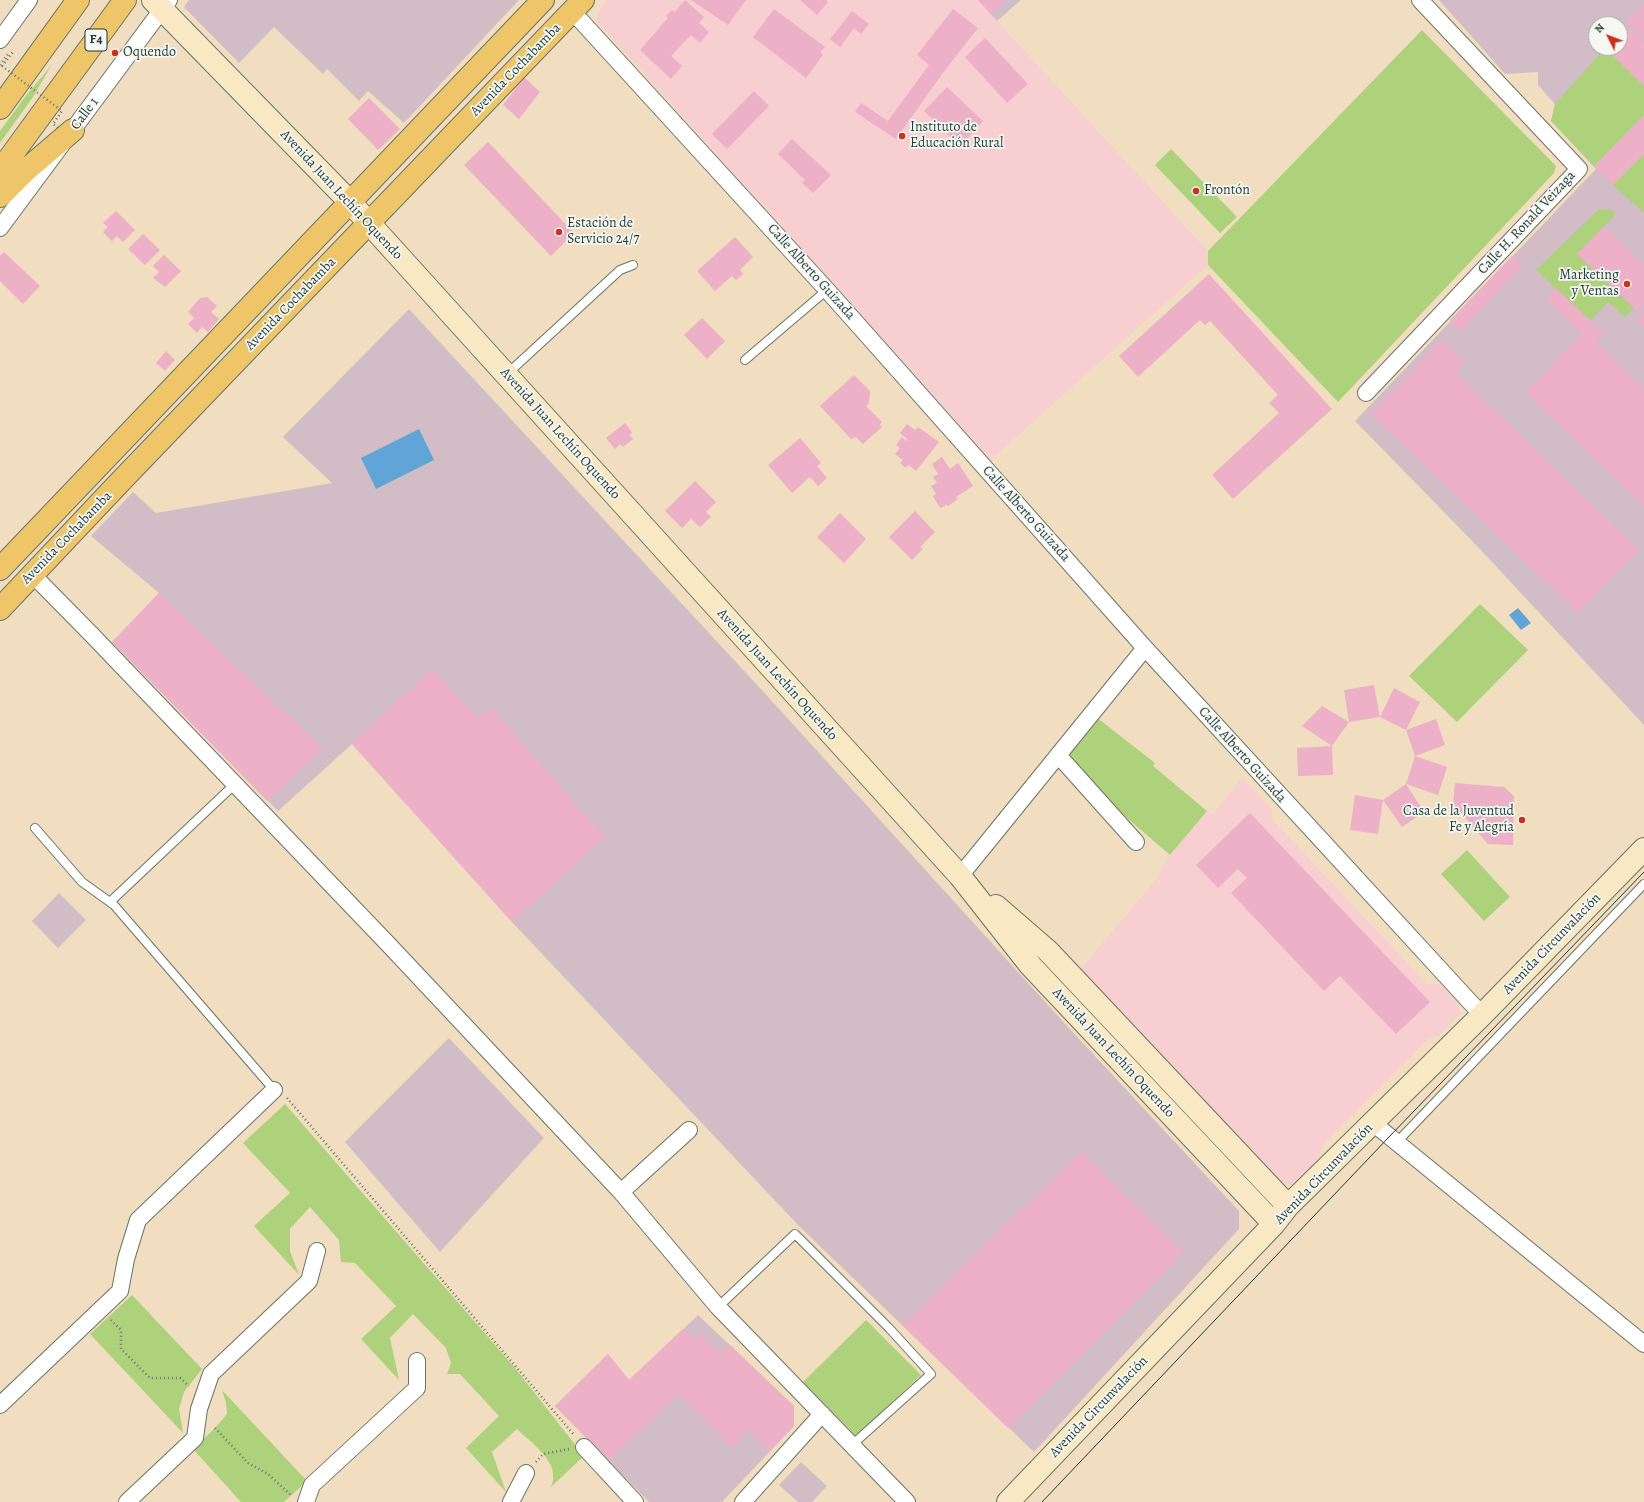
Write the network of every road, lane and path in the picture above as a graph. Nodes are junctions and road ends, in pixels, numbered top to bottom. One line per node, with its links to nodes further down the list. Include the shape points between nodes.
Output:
1 (29, 0): 8 (street)
2 (78, 0): 10 (main road)
3 (125, 0): 12 (main road, F4)
4 (542, 0): 14 (main road, Avenida Cochabamba)
5 (1420, 0): 21 (street, Calle H. Ronald Veizaga, via 1579,169)
6 (162, 3): 11 (street, Calle 1); 14 (street, Avenida Juan Lechín Oquendo)
7 (578, 6): 15 (main road, Avenida Cochabamba); 18 (street, Calle Alberto Guizada)
8 (0, 40)
9 (1, 66): 9 (path, via 11,51 13,52); 11 (path, bridge, via 62,111 53,124)
10 (0, 108)
11 (66, 129): 13 (main road); 16 (street, Calle 1)
12 (0, 171)
13 (0, 196)
14 (349, 202): 15 (street, Avenida Juan Lechín Oquendo); 22 (main road, Avenida Cochabamba)
15 (369, 223): 20 (street, Avenida Juan Lechín Oquendo); 23 (main road, Avenida Cochabamba)
16 (0, 228)
17 (633, 264): 20 (lane, via 620,270)
18 (827, 290): 19 (lane); 27 (street, Calle Alberto Guizada)
19 (745, 360)
20 (506, 375): 33 (street, Avenida Juan Lechín Oquendo)
21 (1366, 393)
22 (100, 465): 23 (main road); 24 (main road, Avenida Cochabamba)
23 (119, 483): 25 (main road, Avenida Cochabamba)
24 (0, 569)
25 (32, 574): 26 (main road, Avenida Cochabamba); 29 (street)
26 (0, 609)
27 (1145, 648): 28 (street); 36 (street, Calle Alberto Guizada)
28 (1058, 755): 31 (street); 33 (street)
29 (235, 784): 35 (lane); 41 (street)
30 (35, 828): 35 (lane, via 82,882)
31 (1136, 842)
32 (1644, 850): 36 (street, Avenida Circunvalación)
33 (960, 876): 42 (street, Avenida Juan Lechín Oquendo, via 1048,951); 43 (street, Avenida Juan Lechín Oquendo, via 1030,965)
34 (1644, 884): 40 (lane, Avenida Circunvalación)
35 (110, 902): 37 (lane)
36 (1482, 1015): 38 (street, Avenida Circunvalación)
37 (274, 1090): 50 (street, via 138,1220 126,1259 120,1291); 54 (path, via 289,1100)
38 (1373, 1123): 40 (street); 42 (street, Avenida Circunvalación)
39 (689, 1130): 41 (street)
40 (1398, 1142): 47 (street)
41 (621, 1192): 45 (street)
42 (1288, 1206): 43 (street, Avenida Circunvalación)
43 (1274, 1224): 63 (street, Avenida Circunvalación)
44 (317, 1252): 57 (street, via 309,1281 210,1374 199,1409 195,1438)
45 (718, 1307): 51 (street); 53 (lane, via 795,1234 889,1328 931,1374)
46 (109, 1317): 49 (path, via 121,1330 121,1348 150,1378 180,1378)
47 (1644, 1344)
48 (417, 1361): 58 (street, via 417,1388 312,1485)
49 (189, 1386)
50 (0, 1405)
51 (822, 1414): 53 (street); 61 (street)
52 (215, 1428): 56 (path, via 248,1463 268,1474)
53 (853, 1444): 62 (street)
54 (584, 1447): 55 (path, via 543,1454); 60 (street)
55 (526, 1473): 59 (street)
56 (291, 1495)
57 (127, 1502)
58 (306, 1502)
59 (511, 1502)
60 (634, 1502)
61 (743, 1502)
62 (907, 1502)
63 (1008, 1502)

